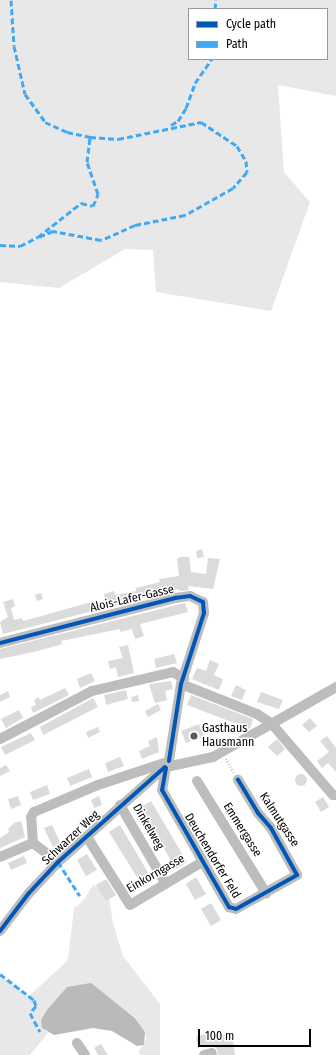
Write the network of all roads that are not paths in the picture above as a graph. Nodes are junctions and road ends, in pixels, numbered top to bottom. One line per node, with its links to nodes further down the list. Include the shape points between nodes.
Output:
1 (0, 643): 2 (street, Alois-Lafer-Gasse, via 190,596 203,602 204,614)
2 (183, 681): 4 (street, via 257,714); 5 (street, via 173,672 92,691); 6 (street, Alois-Lafer-Gasse)
3 (336, 687): 4 (street)
4 (271, 723): 6 (street, via 213,757); 9 (street, via 333,795)
5 (0, 739)
6 (167, 765): 10 (street, Schwarzer Weg); 12 (street, via 98,785 34,812 31,817); 15 (street, Deuchendorfer Feld, via 162,790)
7 (238, 780): 16 (street, Kalmutgasse, via 258,813 271,828)
8 (197, 781): 18 (street, Emmergasse)
9 (336, 795)
10 (120, 805): 11 (street, Schwarzer Weg); 17 (street, Dinkelweg)
11 (87, 837): 14 (street, Schwarzer Weg); 17 (street, Einkorngasse, via 130,905)
12 (33, 843): 13 (street); 14 (street)
13 (0, 857)
14 (58, 862): 19 (street, Schwarzer Weg, via 29,893)
15 (202, 862): 17 (street, Einkorngasse); 18 (street, Deuchendorfer Feld, via 229,907 236,909)
16 (297, 875): 18 (street, Deuchendorfer Feld)
17 (166, 884)
18 (266, 893)
19 (0, 931)
20 (77, 1043): 21 (street)
21 (85, 1055)

